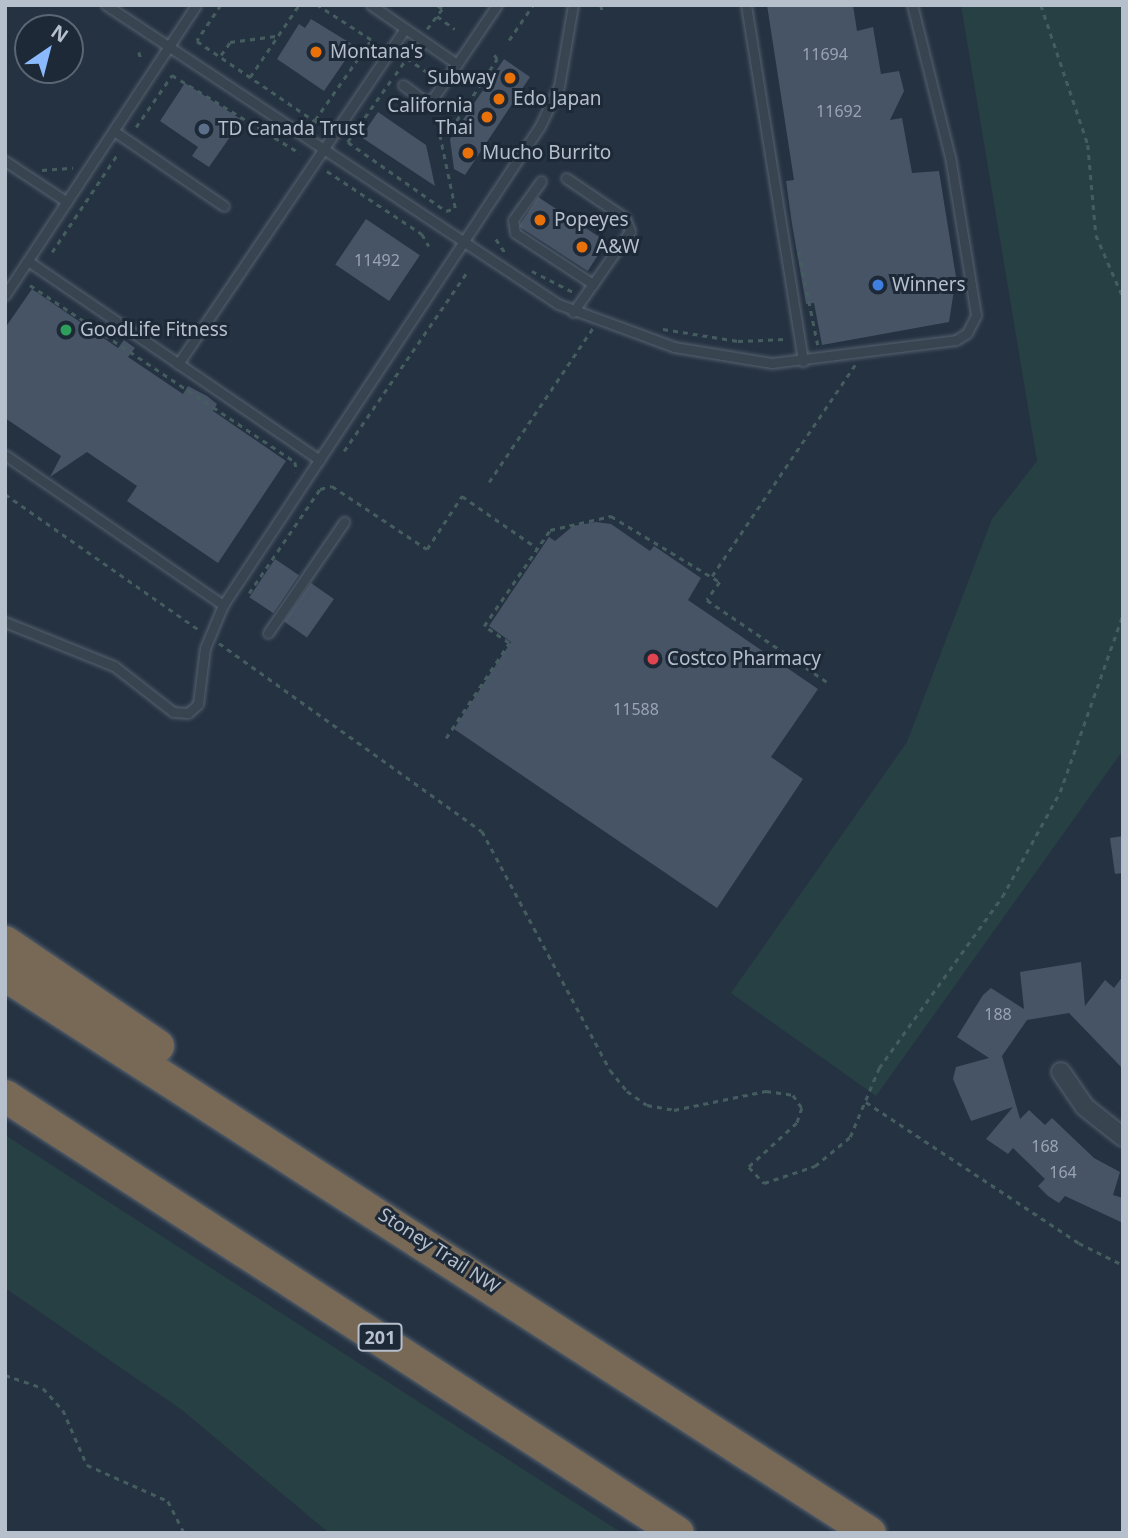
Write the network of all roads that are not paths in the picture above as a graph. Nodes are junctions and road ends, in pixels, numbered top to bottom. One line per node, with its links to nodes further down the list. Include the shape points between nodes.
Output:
1 (106, 5): 9 (lane)
2 (196, 5): 9 (lane)
3 (371, 5): 8 (lane)
4 (497, 5): 10 (lane)
5 (573, 5): 19 (lane, via 559,86 540,125)
6 (746, 5): 24 (lane)
7 (912, 5): 24 (lane, via 950,157 976,315 956,340)
8 (405, 29): 10 (lane); 13 (lane)
9 (169, 49): 12 (lane); 13 (lane)
10 (457, 64): 11 (lane, via 429,104)
11 (403, 85)
12 (114, 131): 17 (lane); 18 (lane)
13 (322, 150): 19 (lane); 25 (lane)
14 (5, 161): 17 (lane)
15 (566, 178): 21 (lane, via 625,218 630,231)
16 (541, 181): 21 (lane, via 513,220 515,233)
17 (67, 202): 20 (lane)
18 (224, 206)
19 (460, 243): 23 (lane); 27 (lane)
20 (28, 261): 22 (lane); 25 (lane)
21 (593, 284): 23 (lane)
22 (5, 295)
23 (573, 312): 24 (lane, via 721,358)
24 (803, 361)
25 (178, 364): 27 (lane)
26 (5, 455): 29 (lane)
27 (320, 460): 29 (lane)
28 (344, 522): 31 (lane)
29 (223, 605): 30 (lane, via 210,638 198,704 188,713 173,712 114,666)
30 (5, 621)
31 (268, 634)
32 (5, 942): 39 (highway, via 344,1167)
33 (5, 975): 39 (highway, Stoney Trail NW)
34 (1061, 1072): 37 (street, via 1085,1107)
35 (5, 1096): 38 (highway, 201)
36 (5, 1112): 38 (highway, via 44,1136)
37 (1123, 1137)
38 (81, 1144): 40 (highway, 201)
39 (495, 1287): 41 (highway, Stoney Trail NW)
40 (678, 1533)
41 (870, 1533)

